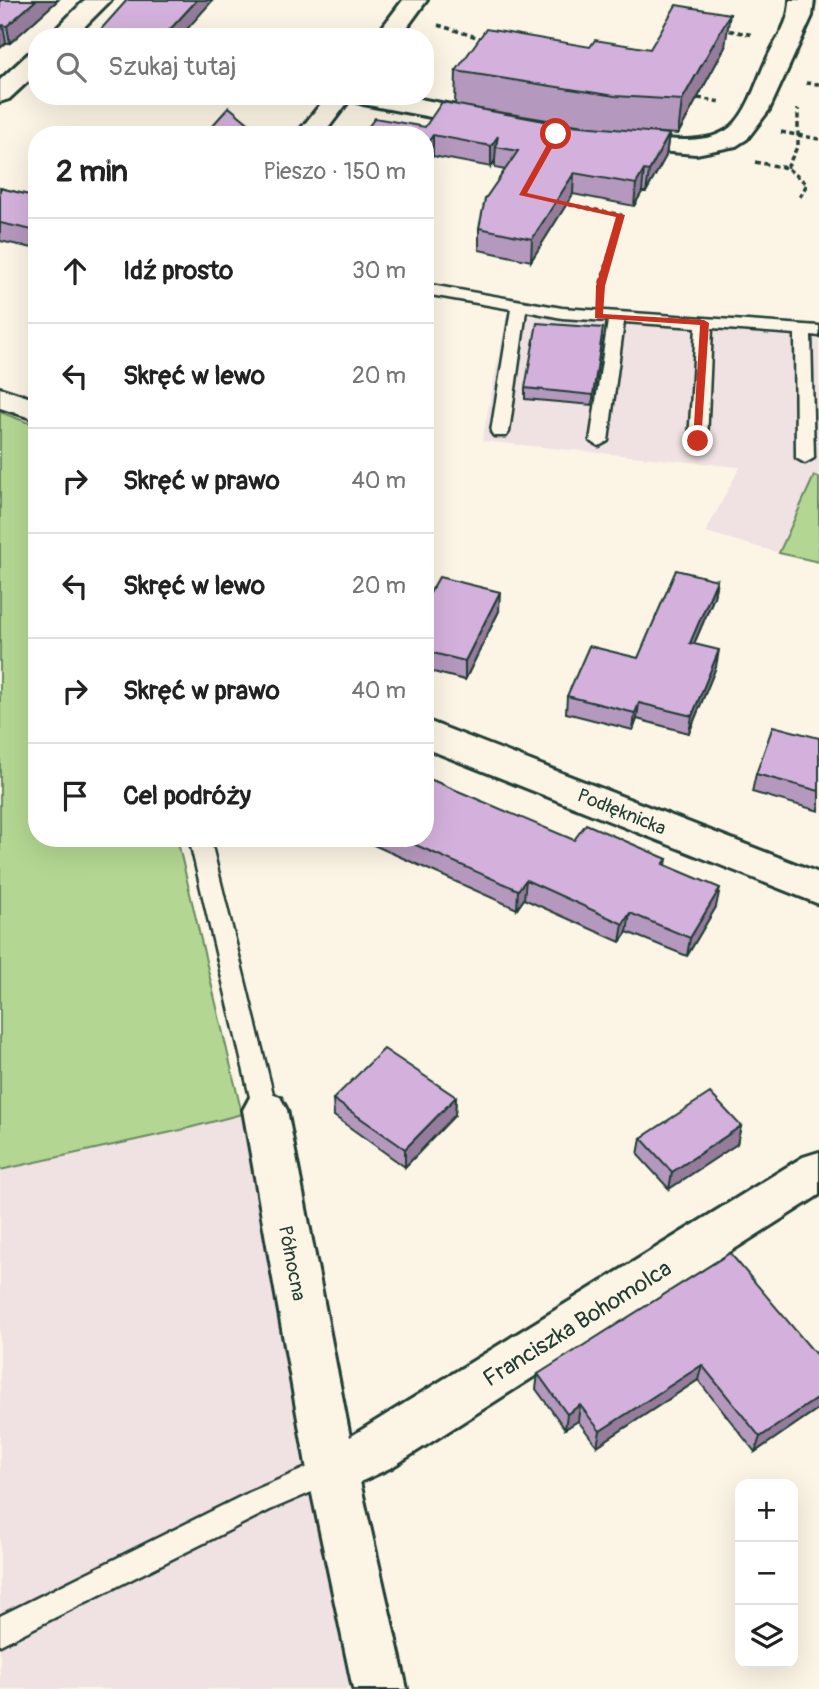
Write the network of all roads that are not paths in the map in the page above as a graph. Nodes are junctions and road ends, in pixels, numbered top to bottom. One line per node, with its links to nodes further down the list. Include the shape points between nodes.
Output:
1 (99, 0): 4 (street)
2 (415, 0): 5 (street)
3 (808, 4): 12 (street, via 745,126 725,141 698,146)
4 (69, 28)
5 (394, 28)
6 (28, 68): 7 (street)
7 (0, 94)
8 (333, 105): 10 (street)
9 (409, 105): 11 (street)
10 (316, 126)
11 (516, 126)
12 (595, 138)
13 (434, 291): 14 (lane)
14 (519, 306): 15 (lane); 20 (lane)
15 (617, 317): 16 (lane); 21 (lane)
16 (704, 323): 17 (lane); 22 (lane)
17 (811, 330): 23 (lane)
18 (0, 397): 19 (street)
19 (28, 408)
20 (500, 432)
21 (599, 441)
22 (698, 441)
23 (804, 458)
24 (434, 737): 26 (street, Podłęknicka)
25 (202, 847): 27 (lane, Północna)
26 (819, 889)
27 (265, 1110): 29 (street, Północna)
28 (819, 1171): 29 (street, Franciszka Bohomolca, via 375,1450)
29 (332, 1470): 30 (lane, via 260,1501); 31 (street, Północna)
30 (0, 1631)
31 (380, 1689)

